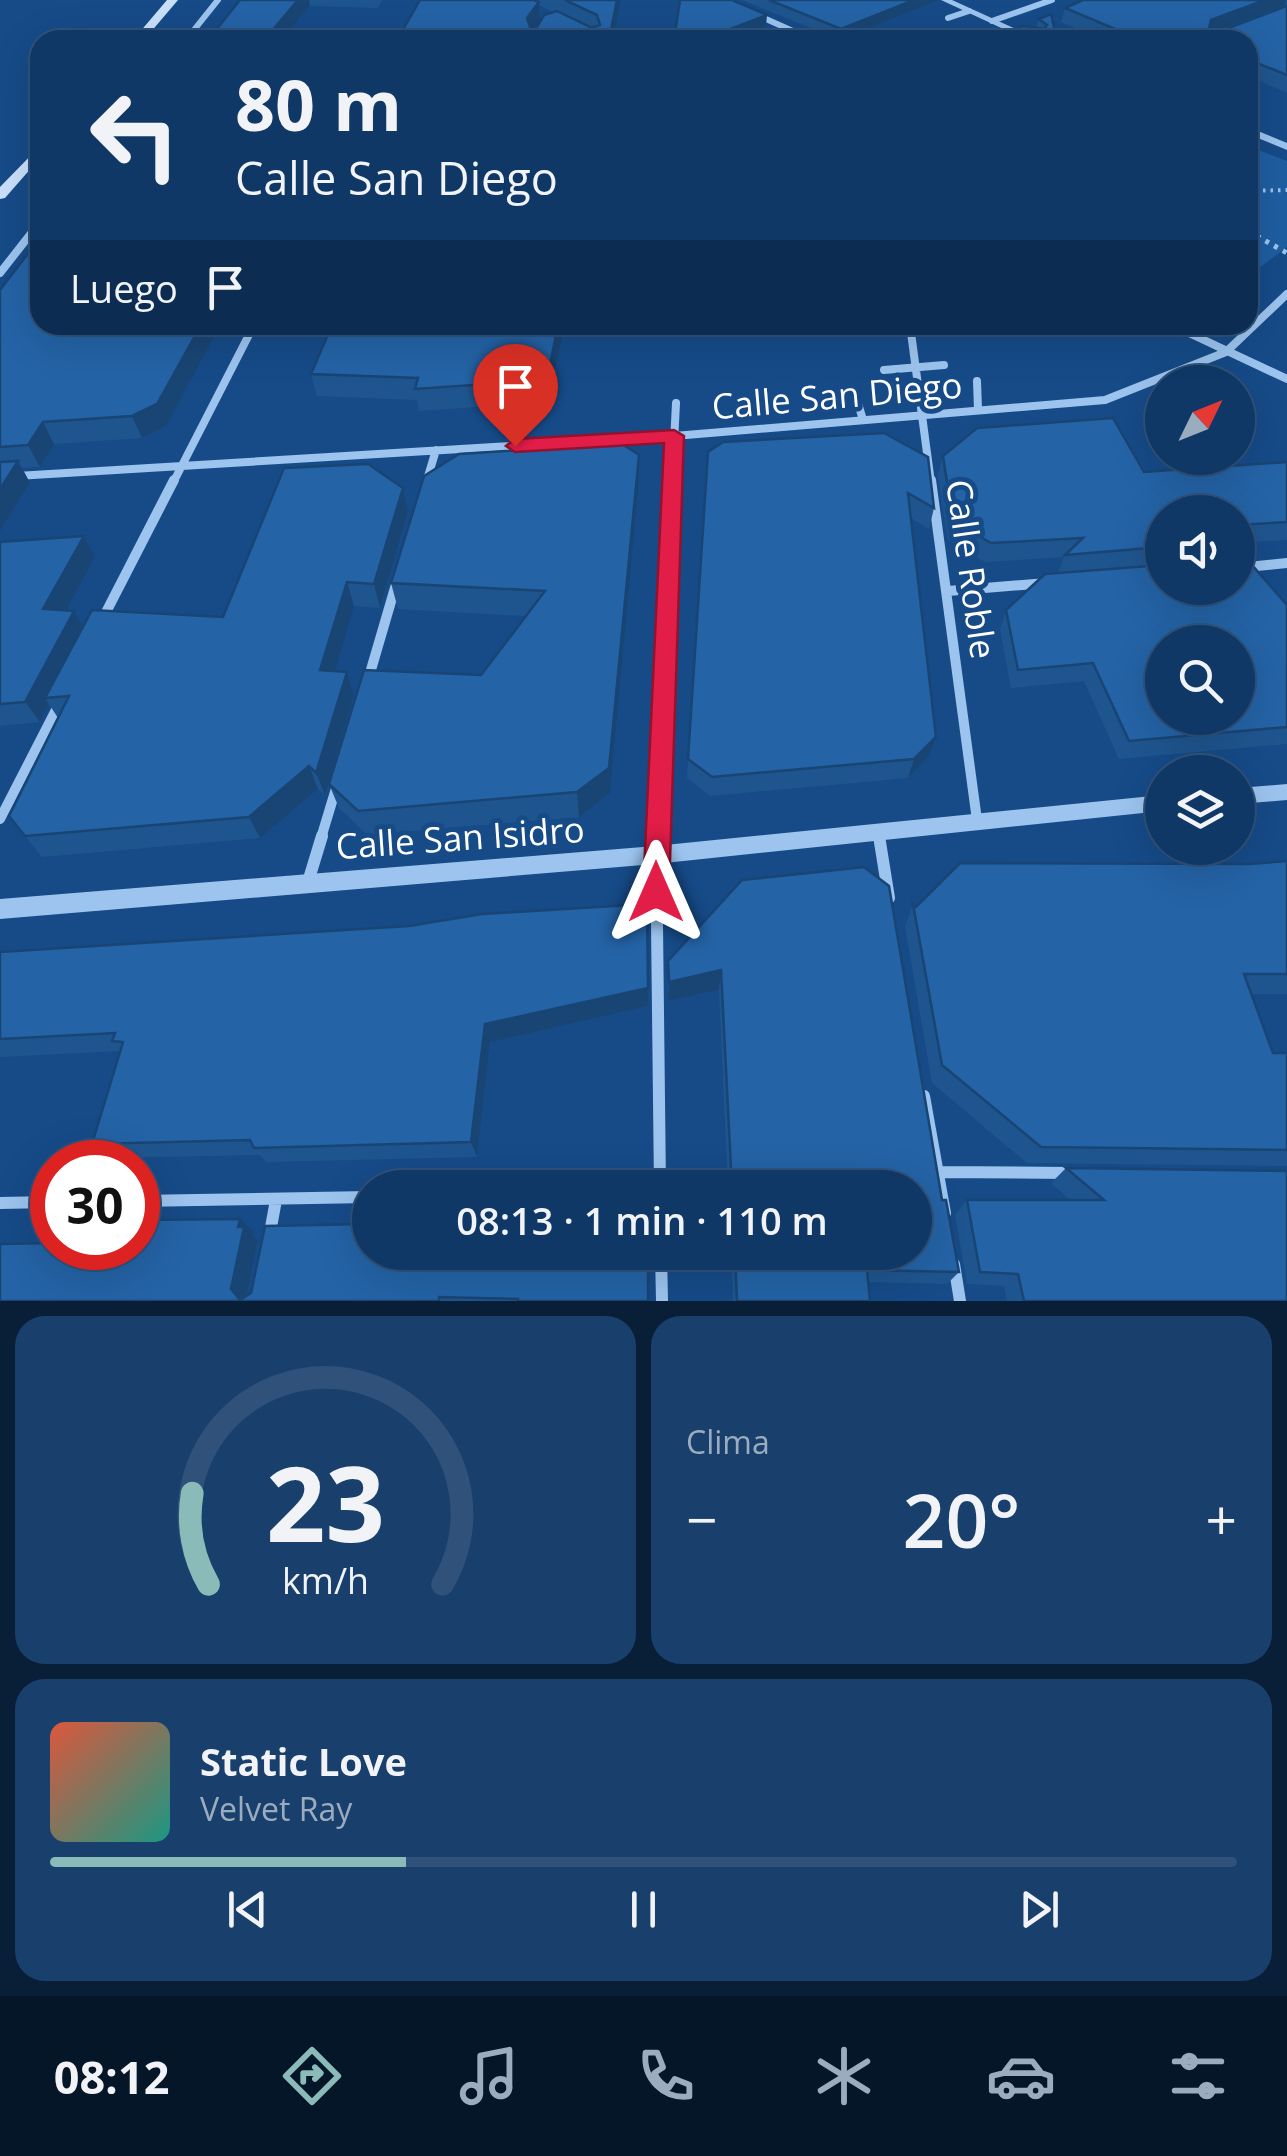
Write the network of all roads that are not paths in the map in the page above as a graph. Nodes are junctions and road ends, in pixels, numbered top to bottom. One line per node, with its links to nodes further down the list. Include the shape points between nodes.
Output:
1 (173, 0): 9 (main road)
2 (218, 0): 10 (street)
3 (945, 0): 6 (street)
4 (1052, 0): 8 (street)
5 (742, 8): 11 (street)
6 (969, 11): 7 (street); 8 (street)
7 (948, 18)
8 (992, 21): 12 (street)
9 (147, 30)
10 (194, 30)
11 (791, 30)
12 (1012, 30)
13 (1258, 134): 14 (street)
14 (1286, 146)
15 (30, 162): 16 (main road)
16 (0, 196)
17 (30, 238): 18 (street)
18 (0, 273)
19 (1287, 294): 20 (street, Calle San Diego)
20 (1258, 322)
21 (249, 335): 38 (street)
22 (911, 335): 27 (street, Calle Roble)
23 (1192, 335): 25 (street)
24 (1244, 335): 25 (street, Calle San Diego)
25 (1226, 352): 29 (street); 33 (street, Calle San Diego, via 1106,400)
26 (944, 366): 27 (street)
27 (916, 367): 28 (street); 34 (street, Calle Roble)
28 (884, 370)
29 (1287, 379)
30 (978, 381): 33 (street)
31 (854, 390): 35 (street)
32 (676, 403): 36 (street)
33 (978, 410): 34 (street, Calle San Diego)
34 (923, 415): 35 (street, Calle San Diego); 45 (street, Calle Roble)
35 (863, 420): 36 (street, Calle San Diego)
36 (674, 436): 37 (street, Calle San Diego); 56 (street)
37 (436, 450): 38 (street, Calle San Diego); 40 (street)
38 (182, 465): 39 (street, Calle San Diego); 46 (street)
39 (0, 477)
40 (425, 488)
41 (403, 563): 48 (street)
42 (1287, 564): 43 (street)
43 (1255, 567)
44 (1065, 582): 45 (street)
45 (948, 591): 54 (street, Calle Roble)
46 (94, 636)
47 (68, 688): 53 (street)
48 (364, 694)
49 (342, 769): 57 (street)
50 (1287, 792): 51 (street)
51 (1255, 795)
52 (1145, 805): 54 (street, Calle San Isidro)
53 (0, 820)
54 (977, 820): 55 (street, Calle San Isidro)
55 (877, 830): 56 (street, Calle San Isidro); 58 (street)
56 (656, 855): 57 (street, Calle San Isidro); 61 (street)
57 (308, 882): 59 (street, Calle San Isidro)
58 (891, 906)
59 (0, 910)
60 (921, 1076): 62 (street)
61 (660, 1170)
62 (938, 1172): 63 (street); 69 (street)
63 (1093, 1174)
64 (352, 1198): 65 (street)
65 (276, 1200): 67 (street); 71 (street)
66 (30, 1202): 68 (street)
67 (160, 1202)
68 (0, 1203)
69 (947, 1227)
70 (950, 1246): 74 (street)
71 (266, 1250)
72 (662, 1270): 73 (street)
73 (662, 1301)
74 (960, 1301)

